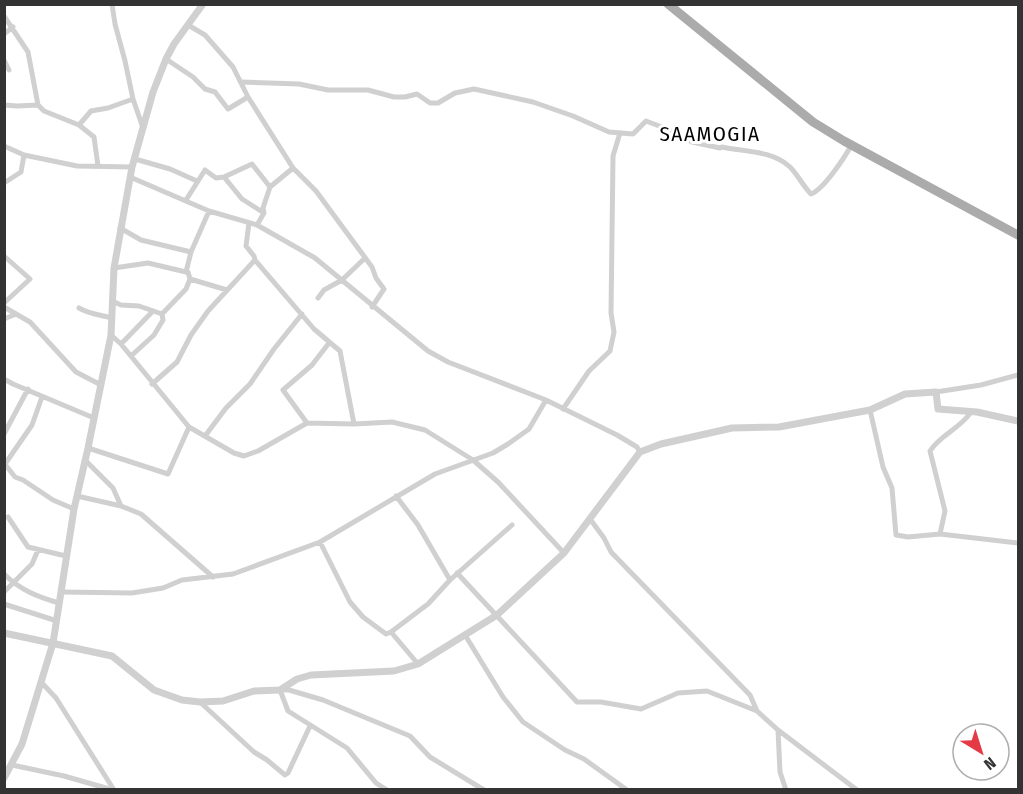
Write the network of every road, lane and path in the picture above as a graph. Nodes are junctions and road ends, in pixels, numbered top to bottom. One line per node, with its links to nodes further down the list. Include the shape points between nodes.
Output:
1 (112, 4): 13 (street)
2 (203, 4): 5 (street)
3 (668, 4): 19 (main road, via 813,122)
4 (4, 16): 6 (street)
5 (188, 25): 8 (street); 11 (street, via 205,35)
6 (13, 27): 7 (street); 15 (street, via 28,52)
7 (4, 34)
8 (166, 59): 12 (street, via 205,89 215,92 228,109); 17 (street)
9 (4, 60): 10 (street)
10 (9, 70)
11 (242, 82): 12 (street); 18 (street, via 368,90 393,97 417,94 430,103 474,89 533,102)
12 (248, 97): 24 (street)
13 (133, 99): 16 (street, via 91,111); 17 (street)
14 (4, 105): 15 (street)
15 (38, 105): 16 (street)
16 (79, 124): 23 (street, via 96,139)
17 (143, 128): 22 (street)
18 (620, 133): 19 (street, via 633,134 646,121 698,144 772,155 788,165 813,194); 69 (street, via 613,156 614,332 610,351 588,371)
19 (852, 144): 36 (main road)
20 (4, 146): 21 (street)
21 (24, 155): 23 (street, via 77,166); 28 (street, via 21,172)
22 (133, 163): 23 (street); 25 (street); 27 (street, via 170,169)
23 (98, 166)
24 (293, 168): 29 (street); 39 (street, via 316,191)
25 (130, 177): 30 (street); 35 (street)
26 (224, 177): 27 (street, via 216,178 206,170); 29 (street, via 252,164); 32 (street, via 242,199)
27 (197, 181): 30 (street)
28 (4, 183)
29 (270, 186): 32 (street)
30 (186, 200): 31 (street)
31 (208, 211): 33 (street); 37 (street)
32 (264, 213): 34 (street)
33 (249, 223): 34 (street); 40 (street, via 246,246)
34 (256, 225): 44 (street, via 315,258)
35 (120, 228): 37 (street, via 141,240); 41 (street)
36 (1018, 234)
37 (191, 252): 42 (street)
38 (4, 256): 48 (street, via 30,279)
39 (365, 258): 44 (street); 49 (street, via 384,289)
40 (255, 260): 45 (street); 54 (street)
41 (114, 268): 42 (street, via 148,263); 47 (street)
42 (186, 272): 43 (street)
43 (190, 279): 45 (street); 53 (street, via 186,289)
44 (342, 280): 46 (street); 49 (street)
45 (227, 290): 63 (street, via 191,335 182,356)
46 (318, 297)
47 (112, 301): 51 (street); 55 (street)
48 (4, 305): 52 (street)
49 (372, 307): 68 (street, via 448,362)
50 (79, 308): 55 (street)
51 (153, 311): 53 (street); 59 (street)
52 (16, 314): 56 (street); 64 (street, via 40,332 71,368)
53 (162, 314): 60 (street, via 163,320 154,335)
54 (302, 314): 58 (street); 78 (street, via 250,384)
55 (112, 318): 57 (street)
56 (4, 319)
57 (111, 335): 59 (street); 64 (street)
58 (329, 343): 74 (street, via 312,365 283,390); 75 (street, via 340,351)
59 (121, 344): 60 (street)
60 (131, 356): 63 (street)
61 (1018, 375): 66 (street)
62 (4, 379): 65 (street)
63 (152, 384): 76 (street)
64 (101, 385): 72 (street)
65 (28, 389): 67 (street); 77 (street)
66 (936, 392): 70 (street, via 905,394); 71 (street, via 938,409)
67 (42, 397): 72 (street); 83 (street, via 32,425)
68 (546, 400): 69 (street); 82 (street, via 529,429 493,453)
69 (564, 409): 80 (street)
70 (870, 410): 80 (street, via 779,427 732,428); 91 (street, via 892,488 896,535)
71 (971, 412): 73 (street); 91 (street, via 930,451 945,511)
72 (94, 418): 79 (street)
73 (1018, 421)
74 (307, 423): 75 (street); 78 (street, via 244,456)
75 (354, 424): 82 (street, via 392,422 424,430)
76 (189, 426): 78 (street); 79 (street, via 168,474)
77 (4, 434)
78 (204, 436)
79 (88, 448): 81 (street)
80 (640, 452): 89 (street)
81 (85, 460): 84 (street); 86 (street, via 113,488)
82 (473, 460): 85 (street, via 435,474); 95 (street)
83 (5, 464): 87 (street, via 15,477)
84 (77, 496): 86 (street); 87 (street)
85 (396, 496): 92 (street); 100 (street)
86 (121, 506): 99 (street, via 141,514)
87 (74, 509): 96 (street)
88 (8, 517): 94 (street, via 26,546)
89 (590, 519): 95 (street); 116 (street, via 611,552 750,695)
90 (512, 525): 97 (street)
91 (940, 534): 93 (street)
92 (321, 542): 99 (street, via 264,564); 109 (street, via 350,602 363,617 386,634)
93 (1018, 543)
94 (38, 550): 96 (street); 101 (street, via 32,564)
95 (564, 553): 106 (street)
96 (66, 556): 103 (street)
97 (458, 573): 100 (street); 106 (street)
98 (4, 574): 101 (street)
99 (213, 577): 103 (street, via 182,580 132,593)
100 (450, 580): 109 (street, via 428,604)
101 (13, 583): 102 (street); 104 (street, via 39,598)
102 (4, 592)
103 (62, 592): 104 (street)
104 (59, 603): 107 (street)
105 (4, 604): 107 (street)
106 (497, 615): 110 (street); 116 (street, via 577,702 641,709 678,693 707,691)
107 (57, 621): 111 (street)
108 (4, 633): 111 (street)
109 (391, 633): 112 (street)
110 (465, 635): 112 (street); 124 (street, via 523,722)
111 (53, 644): 113 (street); 115 (street, via 112,656 154,690)
112 (418, 664): 114 (street, via 394,671 311,675)
113 (42, 683): 119 (street); 121 (street, via 56,698)
114 (280, 690): 115 (street); 117 (street, via 288,711); 123 (street, via 323,700 410,736 430,757)
115 (200, 702): 117 (street, via 285,775)
116 (757, 711): 118 (street)
117 (310, 726): 122 (street, via 347,748 376,783)
118 (778, 730): 125 (street, via 780,772); 126 (street)
119 (12, 765): 120 (street); 121 (street)
120 (4, 778)
121 (113, 789)
122 (387, 789)
123 (484, 789)
124 (627, 789)
125 (786, 789)
126 (857, 789)

